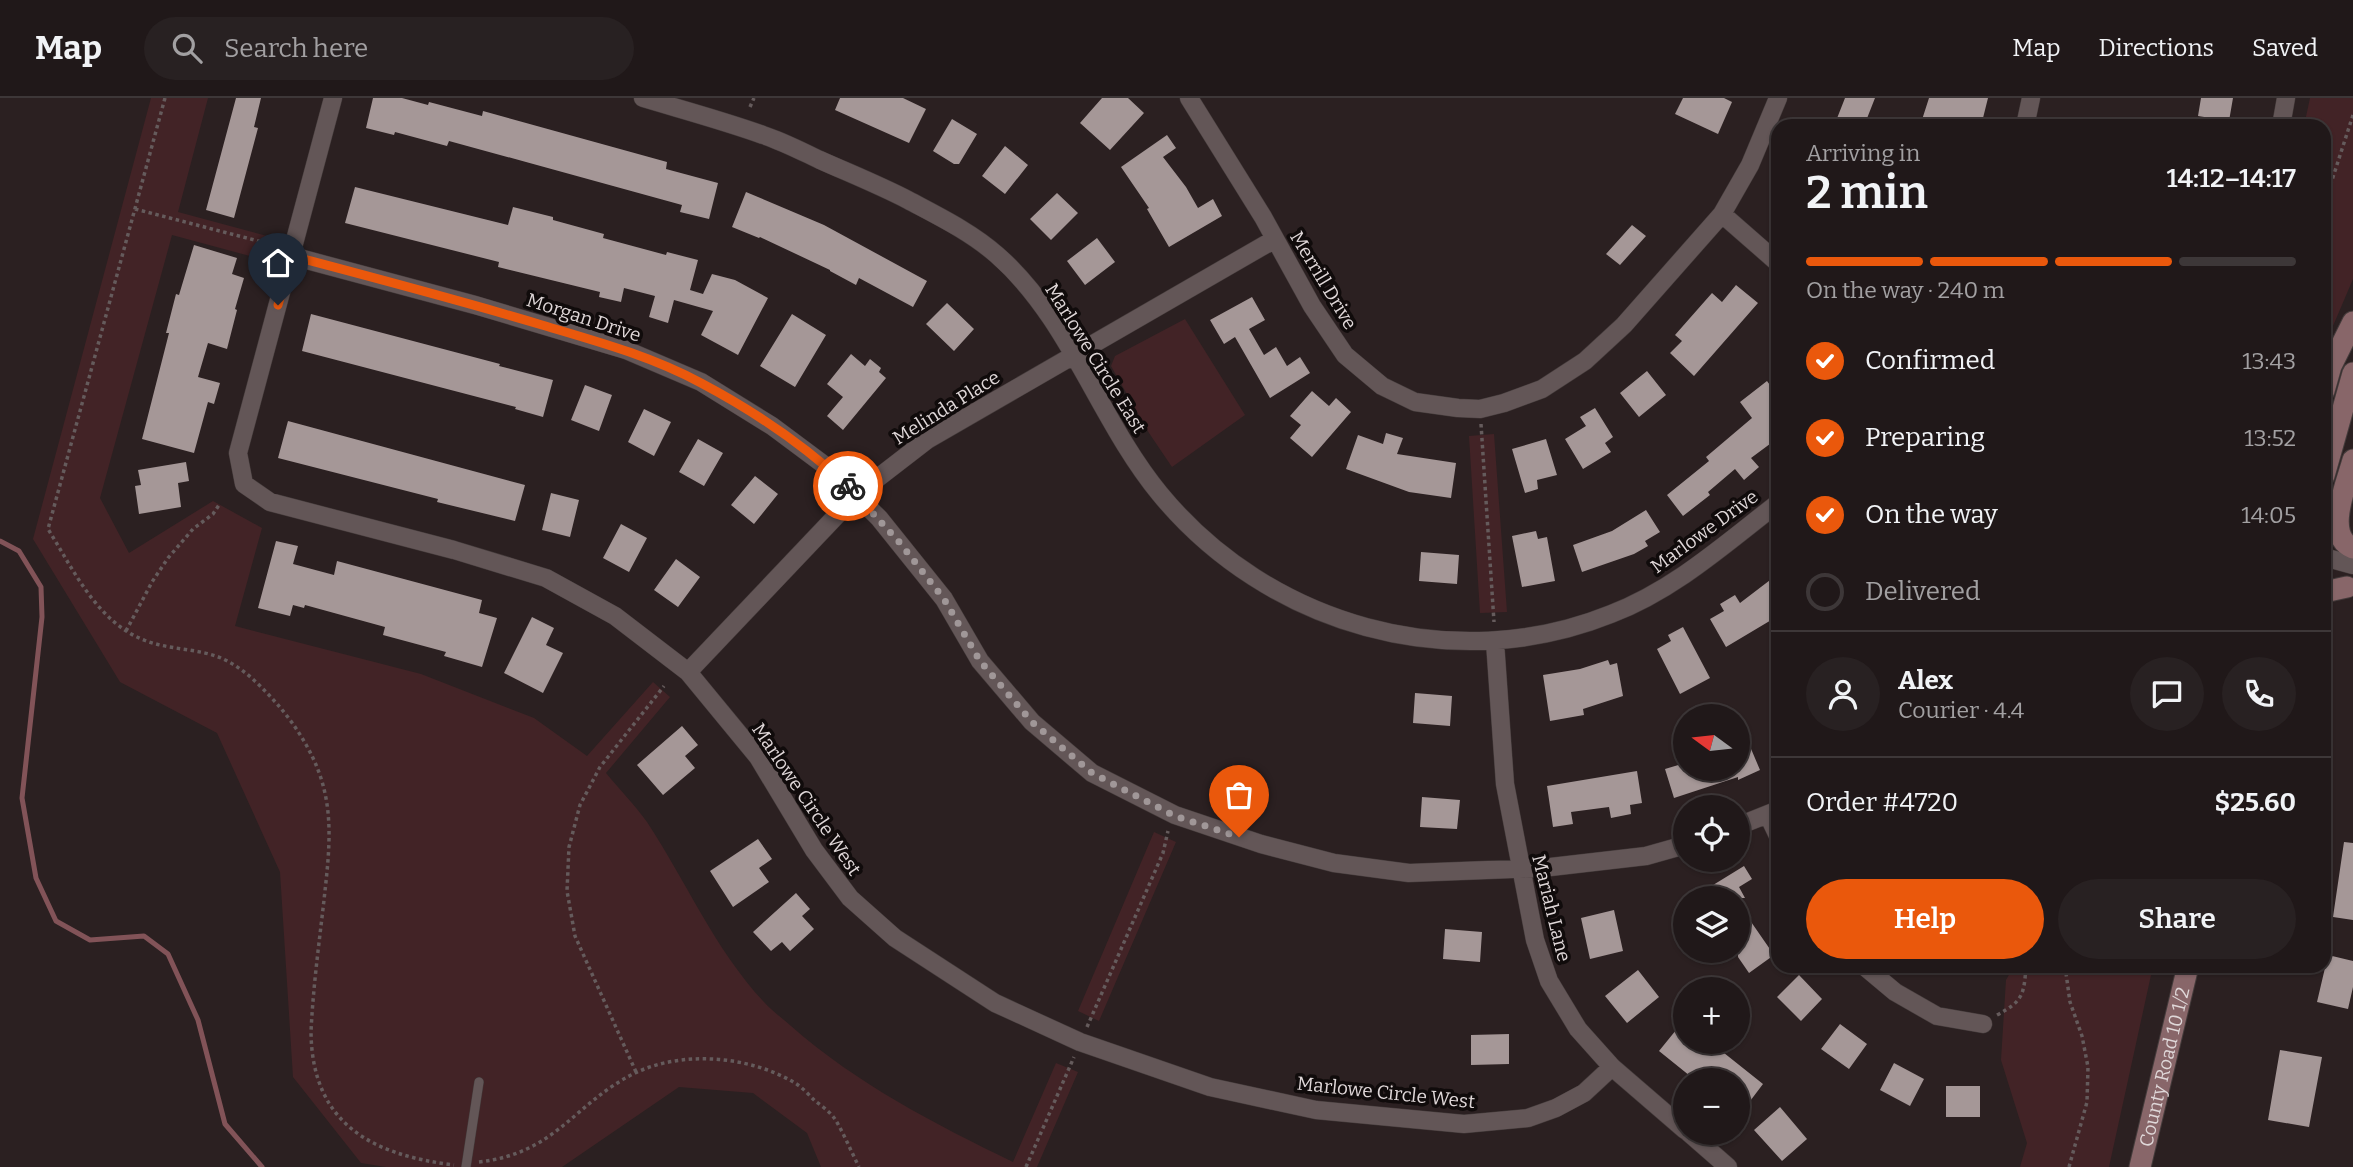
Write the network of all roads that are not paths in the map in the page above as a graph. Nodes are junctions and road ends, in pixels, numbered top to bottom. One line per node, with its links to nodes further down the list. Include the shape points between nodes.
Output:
1 (333, 98): 11 (street)
2 (643, 98): 14 (street, Marlowe Circle East, via 765,135 942,218 996,254 1037,298)
3 (1189, 98): 10 (street, Merrill Drive)
4 (1778, 98): 9 (street)
5 (2031, 98): 7 (street)
6 (2286, 98): 8 (street)
7 (2026, 119)
8 (2282, 119)
9 (1722, 214): 10 (street, Merrill Drive, via 1624,326 1586,361 1542,388 1480,409 1416,402 1382,386 1346,355); 12 (street)
10 (1275, 239): 14 (street, Melinda Place)
11 (292, 256): 19 (street, Morgan Drive, via 626,350 701,382 772,426); 28 (street, Marlowe Circle West, via 238,453 244,484 270,502 545,578 615,616)
12 (1771, 257)
13 (2353, 323): 15 (street)
14 (1073, 355): 19 (street, Melinda Place, via 927,440); 27 (street, Marlowe Circle East, via 1159,493 1197,534 1248,575 1305,607 1354,624 1449,641)
15 (2331, 366)
16 (2353, 373): 17 (street)
17 (2331, 451)
18 (2353, 460): 21 (street, via 2337,529)
19 (857, 494): 28 (street, Melinda Place); 32 (street, Morgan Drive, via 944,599 980,661 1032,722 1092,773 1175,816 1334,863 1409,873)
20 (1771, 508): 27 (street, Marlowe Drive, via 1680,579 1612,614 1557,631)
21 (2353, 548)
22 (2331, 559): 23 (street)
23 (2353, 565)
24 (2331, 583): 25 (street)
25 (2350, 587): 26 (street)
26 (2331, 591)
27 (1495, 642): 32 (street, Mariah Lane, via 1505,784)
28 (688, 672): 36 (street, Marlowe Circle West, via 758,757 814,850 850,898 895,938 995,1003 1080,1042 1210,1087 1316,1110 1464,1124 1528,1118 1556,1108 1584,1093)
29 (1771, 813): 30 (street)
30 (1750, 822)
31 (1673, 848): 32 (street, Morgan Drive, via 1646,856)
32 (1520, 870): 36 (street, Mariah Lane, via 1549,981 1578,1029)
33 (1872, 973): 35 (street, via 1937,1016)
34 (2186, 973): 42 (street, County Road 10 1/2)
35 (1983, 1024)
36 (1612, 1067): 38 (street, Mariah Lane)
37 (479, 1082): 40 (lane)
38 (1673, 1120)
39 (1702, 1145): 41 (street, Mariah Lane)
40 (466, 1165)
41 (1728, 1167)
42 (2140, 1167)

